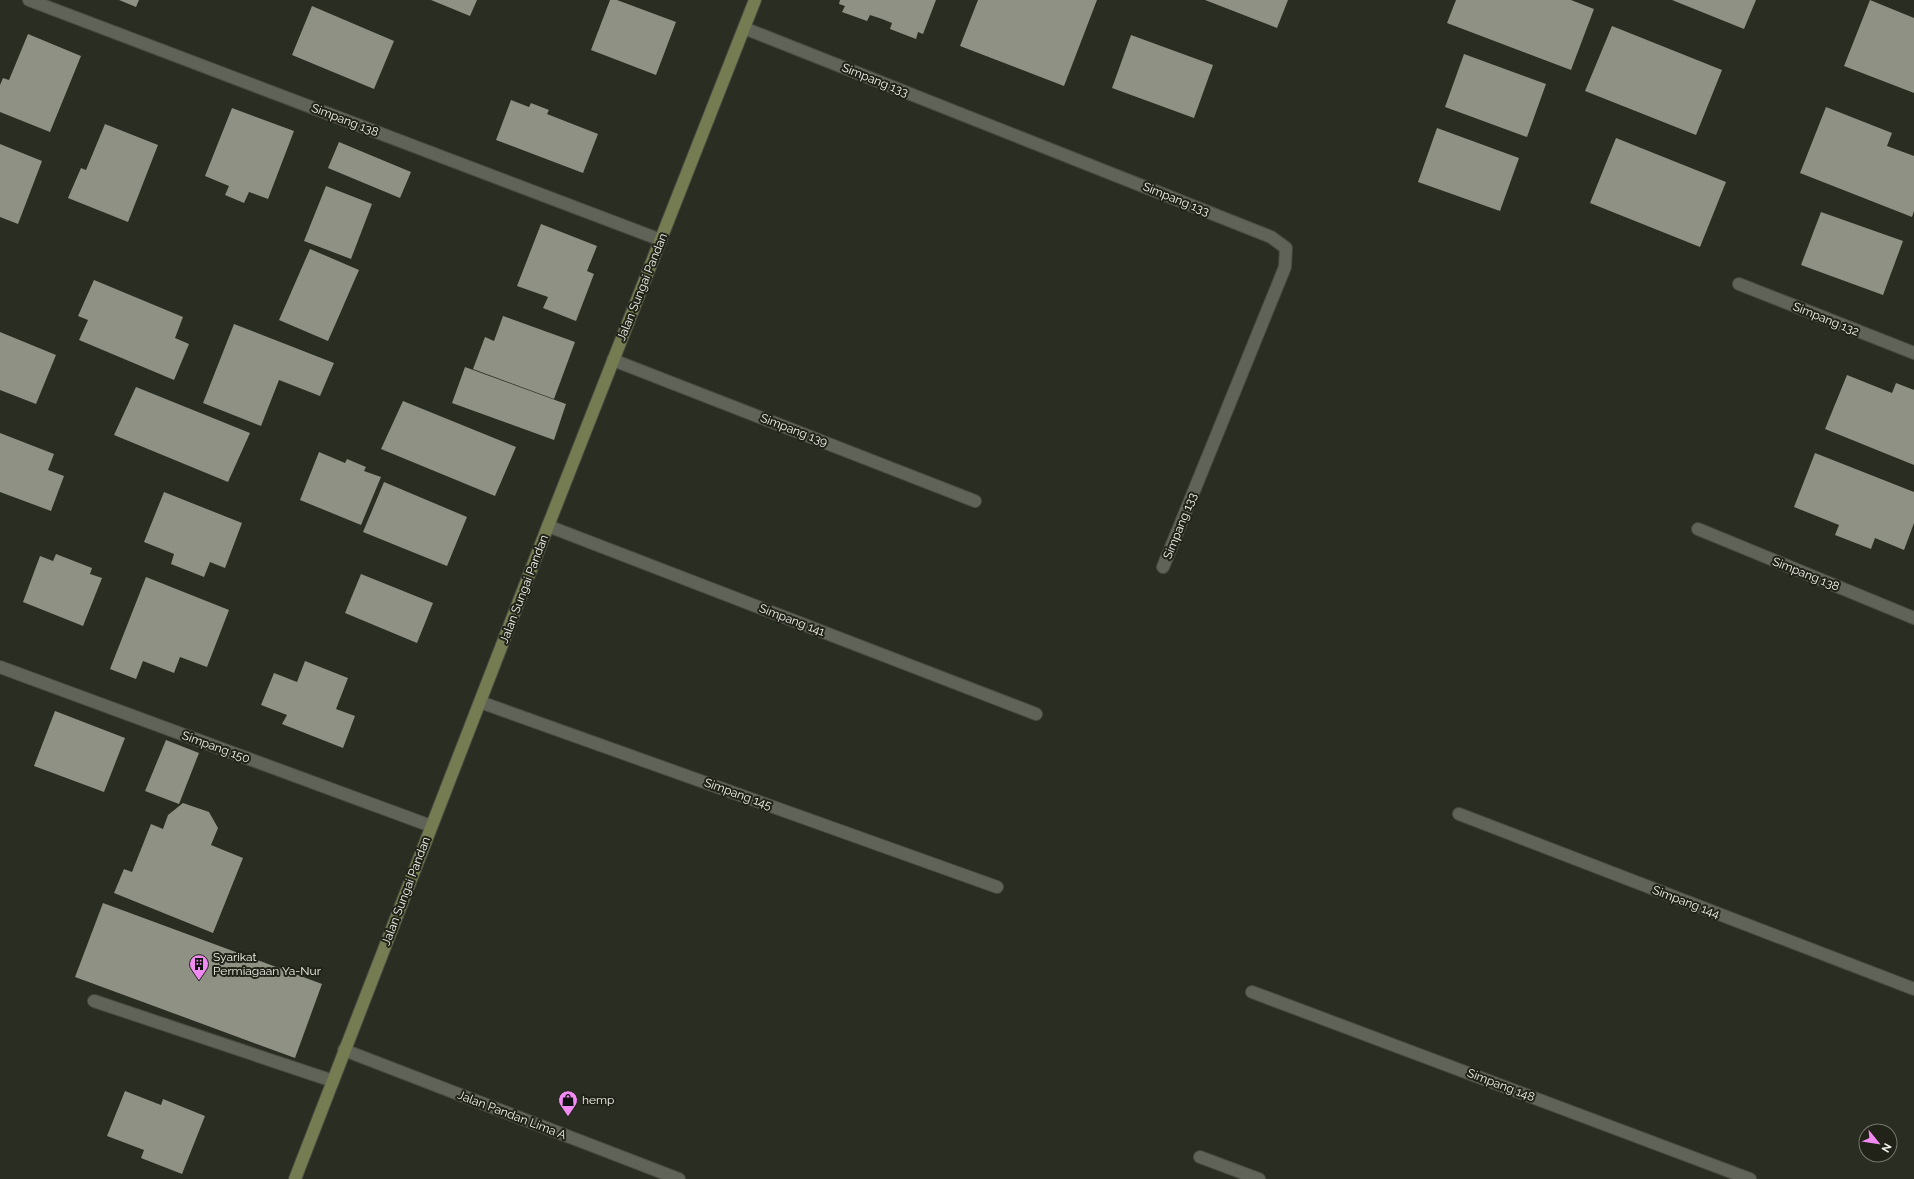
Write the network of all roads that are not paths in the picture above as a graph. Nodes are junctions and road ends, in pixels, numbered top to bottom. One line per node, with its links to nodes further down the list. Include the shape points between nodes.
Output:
1 (29, 0): 4 (street, Simpang 138)
2 (755, 0): 3 (street, Jalan Sungai Pandan)
3 (744, 28): 4 (street, Jalan Sungai Pandan); 11 (street, Simpang 133, via 1271,237 1286,248 1285,267)
4 (661, 240): 7 (street, Jalan Sungai Pandan)
5 (1739, 284): 6 (street, Simpang 132)
6 (1914, 354)
7 (613, 360): 8 (street, Simpang 139); 9 (street, Jalan Sungai Pandan)
8 (976, 501)
9 (548, 526): 14 (street, Jalan Sungai Pandan); 15 (street, Simpang 141)
10 (1698, 529): 12 (street, Simpang 138)
11 (1163, 567)
12 (1914, 618)
13 (0, 668): 17 (street, Simpang 150)
14 (480, 702): 17 (street, Jalan Sungai Pandan); 18 (street, Simpang 145)
15 (1036, 714)
16 (1459, 814): 19 (street, Simpang 144)
17 (432, 826): 22 (street, Jalan Sungai Pandan)
18 (997, 887)
19 (1914, 989)
20 (1252, 992): 28 (street, Simpang 148)
21 (94, 1001): 23 (street)
22 (344, 1050): 23 (street, Jalan Sungai Pandan); 26 (street, Jalan Pandan Lima A)
23 (333, 1081): 25 (street, Jalan Sungai Pandan)
24 (1200, 1157): 27 (street)
25 (295, 1179)
26 (679, 1179)
27 (1259, 1179)
28 (1750, 1179)

